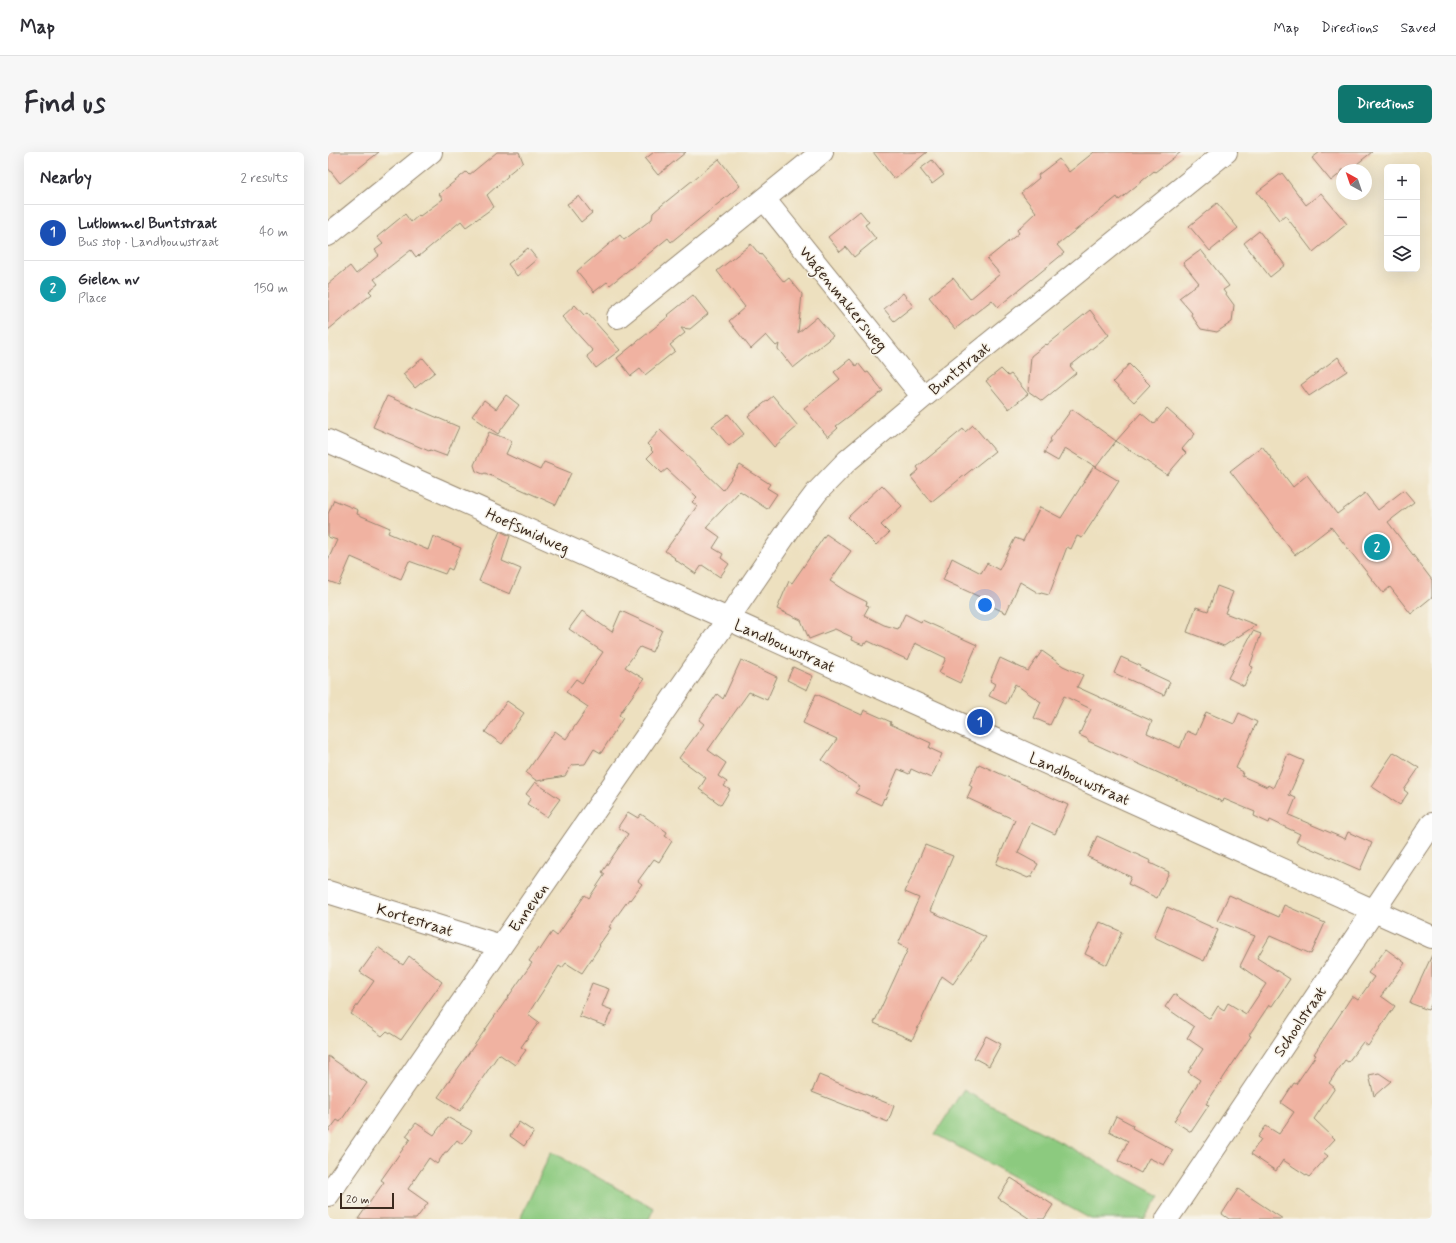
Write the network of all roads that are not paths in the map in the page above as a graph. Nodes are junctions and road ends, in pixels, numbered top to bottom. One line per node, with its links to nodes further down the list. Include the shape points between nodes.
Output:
1 (822, 152): 4 (street)
2 (1226, 152): 7 (street, Buntstraat)
3 (420, 155): 5 (street)
4 (764, 199): 6 (street); 7 (street, Wagenmakersweg)
5 (328, 235)
6 (618, 317)
7 (923, 397): 9 (street, Buntstraat, via 847,461 817,492)
8 (328, 442): 9 (street, Hoefsmidweg)
9 (728, 619): 12 (street, Landbouwstraat); 14 (street, Enneven)
10 (1432, 824): 12 (street, Schoolstraat)
11 (328, 892): 14 (street, Kortestraat)
12 (1373, 911): 13 (street, Landbouwstraat); 16 (street, Schoolstraat)
13 (1432, 937)
14 (501, 946): 15 (street, Enneven)
15 (328, 1195)
16 (1167, 1219)

